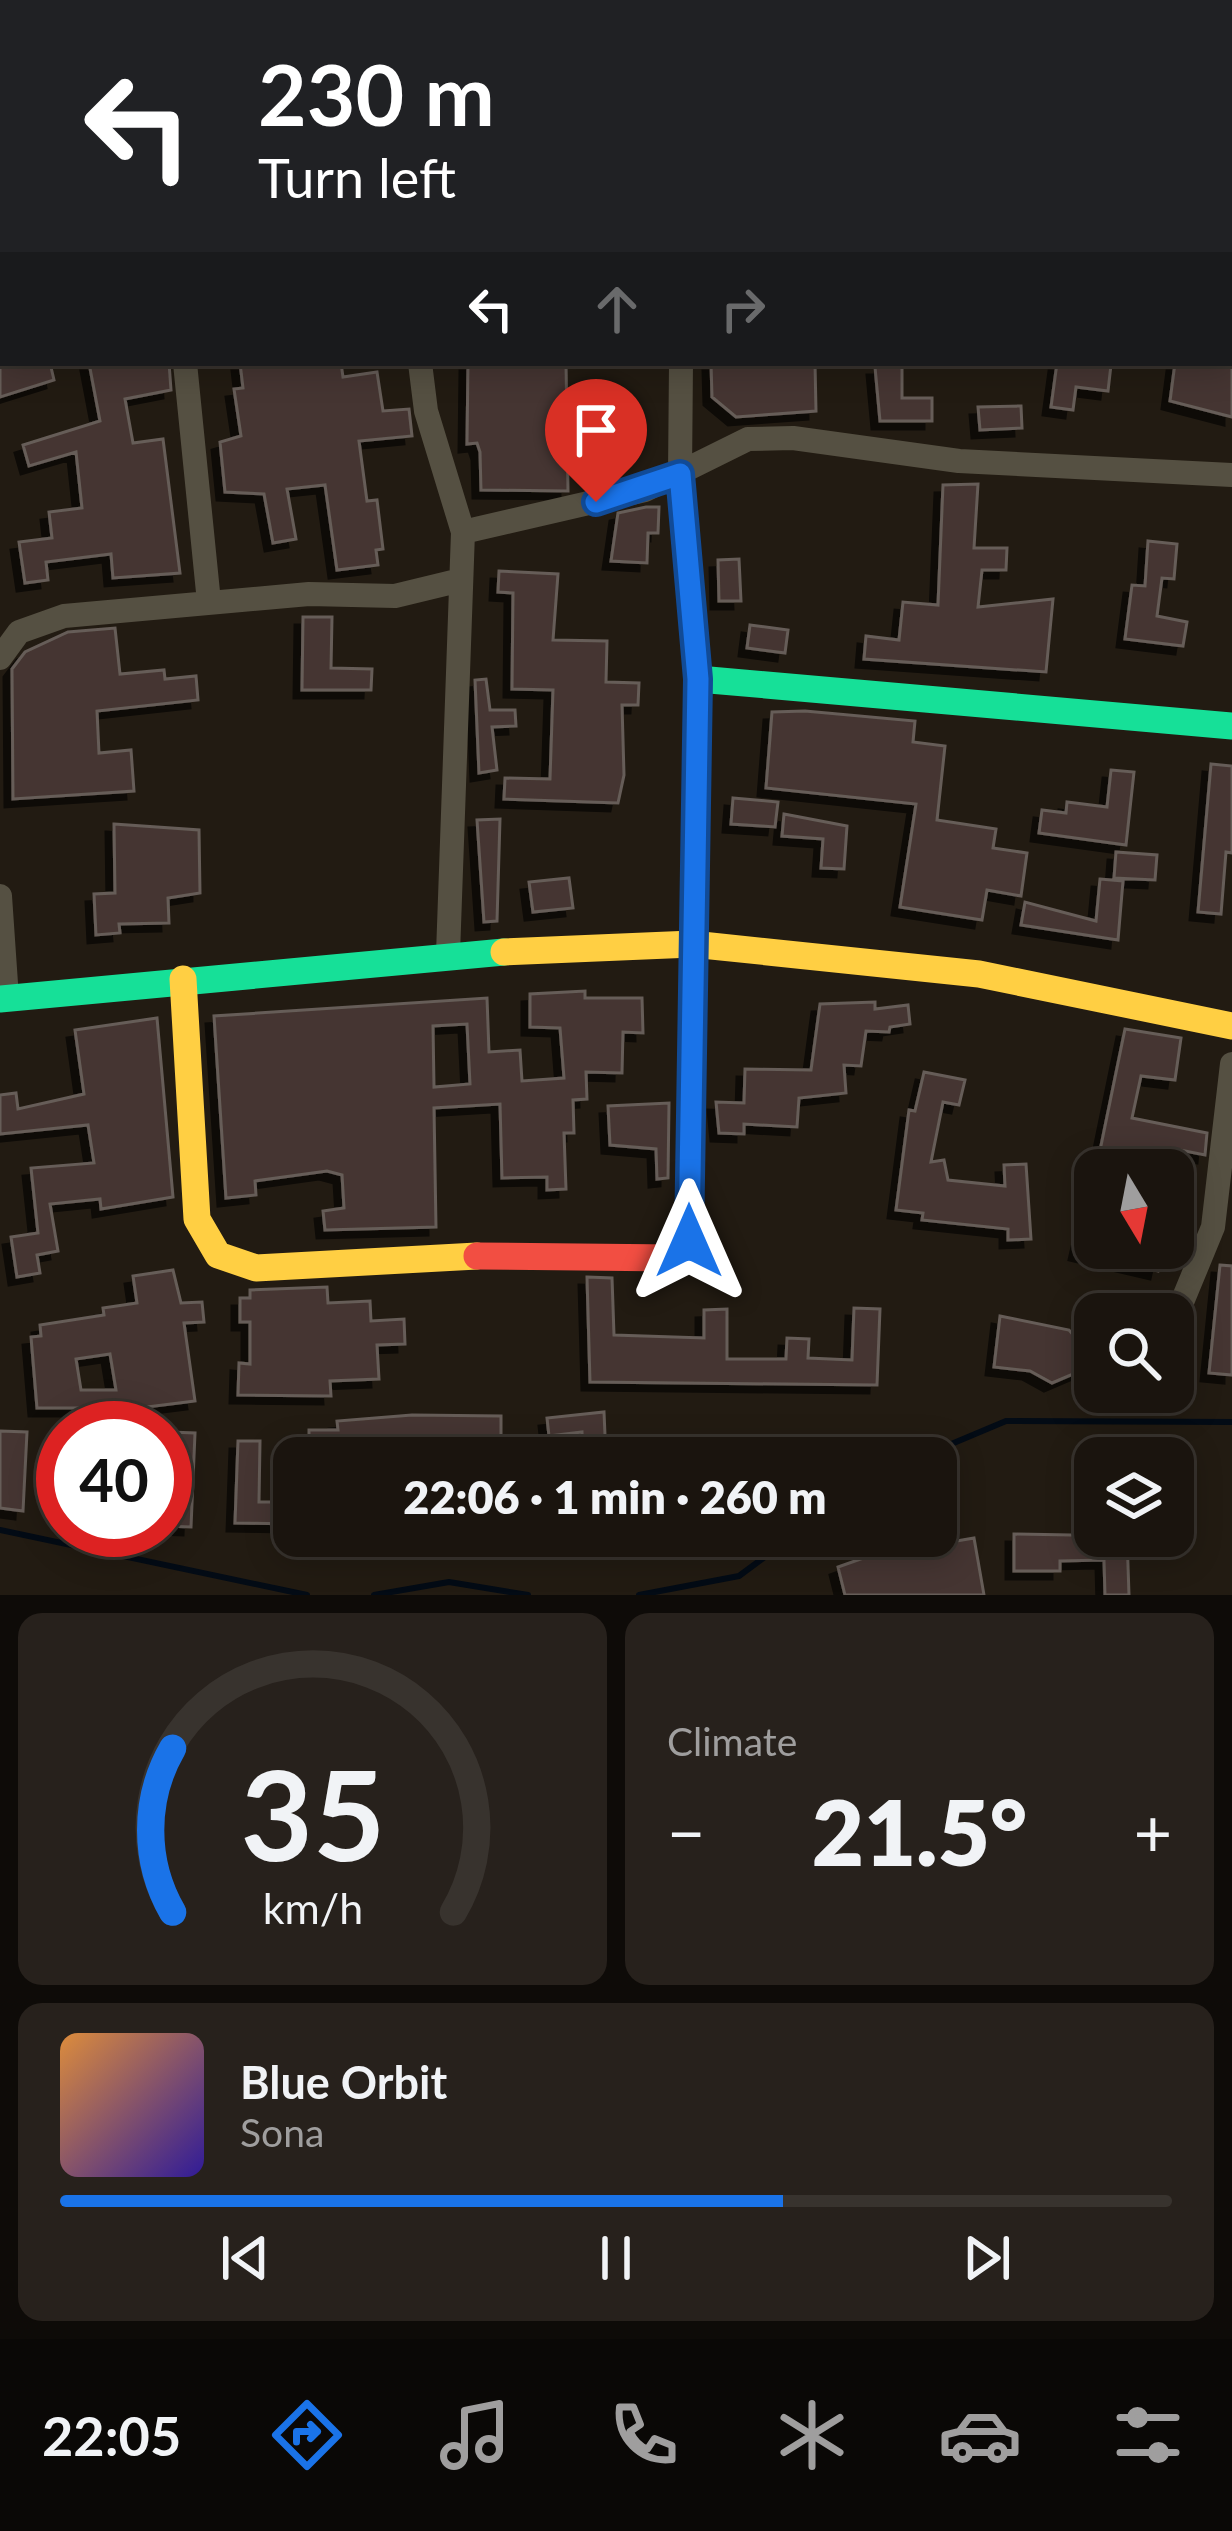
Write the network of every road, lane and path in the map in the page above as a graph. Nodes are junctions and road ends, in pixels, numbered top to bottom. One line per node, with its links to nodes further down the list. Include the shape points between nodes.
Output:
1 (185, 366): 8 (street)
2 (420, 366): 6 (street)
3 (681, 366): 4 (street)
4 (680, 474): 5 (street, via 732,443 793,438 959,461); 6 (street, via 629,494); 10 (street)
5 (1232, 475)
6 (463, 532): 7 (street)
7 (460, 580): 8 (street, via 394,596); 14 (street)
8 (208, 602): 9 (street, via 64,616 19,632)
9 (0, 658)
10 (698, 679): 11 (street); 13 (street)
11 (1232, 726)
12 (0, 896): 16 (street)
13 (692, 944): 14 (street); 15 (street, via 689,1241 684,1252 662,1260 533,1253 227,1265 208,1250 197,1220); 17 (street, via 979,974)
14 (448, 954): 15 (street)
15 (183, 980): 16 (street)
16 (4, 998)
17 (1232, 1026)
18 (1232, 1064): 19 (street, via 1213,1227)
19 (1186, 1293)

